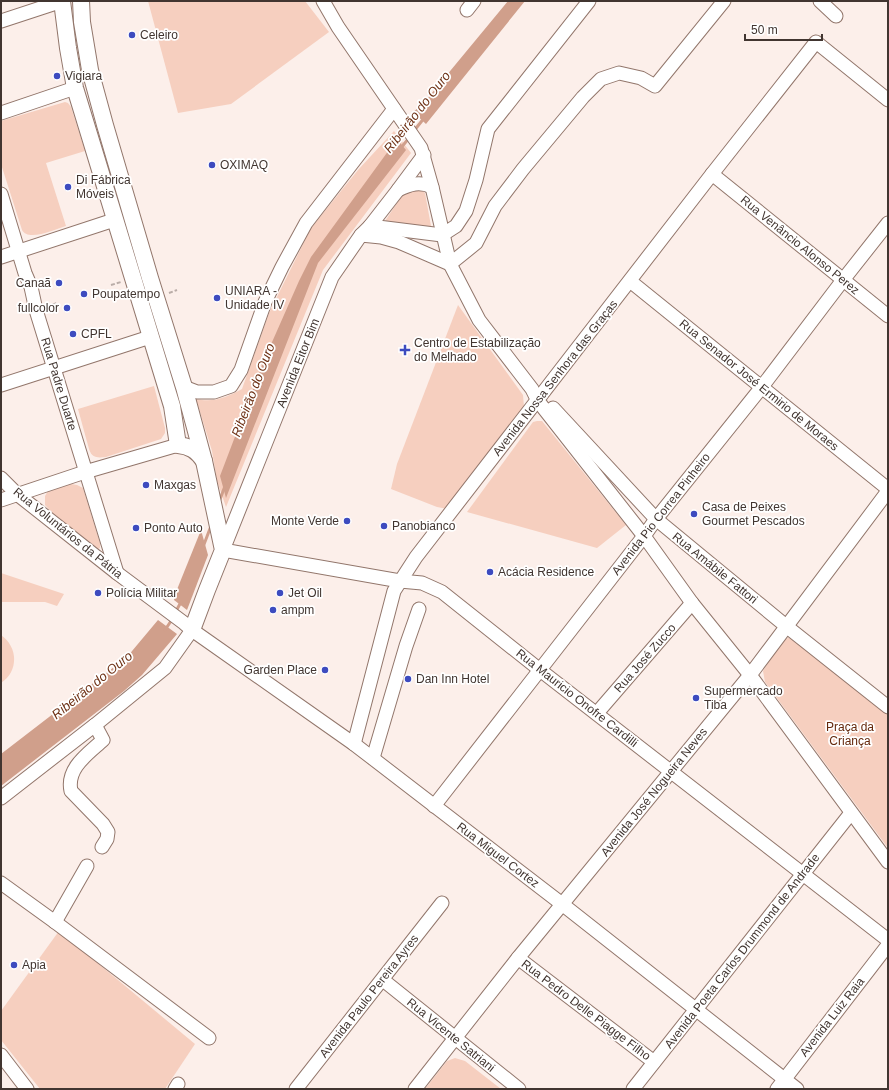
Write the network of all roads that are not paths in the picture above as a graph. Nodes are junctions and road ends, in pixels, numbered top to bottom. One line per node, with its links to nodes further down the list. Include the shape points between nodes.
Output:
1 (62, 1): 8 (street); 9 (main road)
2 (81, 1): 31 (main road, via 90,70)
3 (323, 1): 12 (street, via 338,28)
4 (589, 1): 21 (street, via 488,129 466,211 456,226)
5 (724, 1): 24 (street, via 655,86 640,78 619,73 601,79 582,97 495,206 476,243)
6 (820, 1): 7 (street)
7 (836, 16)
8 (1, 21)
9 (75, 88): 11 (street); 18 (main road)
10 (888, 100): 14 (street, Avenida Nossa Senhora das Graças, via 816,42)
11 (1, 113)
12 (398, 115): 13 (street); 31 (street, via 306,223 265,302 241,370 231,386 214,392 197,392)
13 (422, 151): 15 (street); 16 (street, Avenida Eitor Bim)
14 (712, 174): 25 (street, Rua Venâncio Alonso Perez); 26 (street, Avenida Nossa Senhora das Graças)
15 (432, 187): 16 (street, via 425,183 411,184); 21 (street)
16 (398, 190): 20 (street, Avenida Eitor Bim)
17 (1, 194): 22 (street, Rua Padre Duarte)
18 (114, 220): 22 (street); 28 (main road)
19 (888, 223): 25 (street, Avenida Pio Correa Pinheiro)
20 (366, 230): 21 (street); 24 (street); 43 (street, Avenida Eitor Bim, via 332,277)
21 (442, 235): 24 (street)
22 (18, 251): 23 (street); 29 (street, Rua Padre Duarte)
23 (1, 257)
24 (450, 264): 33 (street, via 479,320)
25 (843, 280): 27 (street, Rua Venâncio Alonso Perez); 32 (street, Avenida Pio Correa Pinheiro)
26 (630, 281): 32 (street, Rua Senador José Ermirio de Moraes); 33 (street, Avenida Nossa Senhora das Graças)
27 (888, 316)
28 (150, 337): 29 (street); 34 (main road, via 172,406)
29 (54, 368): 30 (street); 36 (street, Rua Padre Duarte)
30 (1, 385)
31 (184, 387): 35 (main road)
32 (761, 388): 38 (street, Rua Senador José Ermirio de Moraes); 41 (street, Avenida Pio Correa Pinheiro)
33 (537, 395): 41 (street, Rua Amábile Fattori); 42 (street); 45 (street, Avenida Nossa Senhora das Graças)
34 (178, 445): 35 (main road, via 195,450); 36 (street)
35 (204, 461): 43 (main road)
36 (85, 472): 39 (street); 44 (street, Rua Padre Duarte)
37 (1, 478): 39 (street, Rua Voluntários da Pátria)
38 (888, 490): 48 (street, Avenida José Nogueira Neves)
39 (17, 494): 40 (street); 44 (street, Rua Voluntários da Pátria)
40 (1, 500)
41 (656, 519): 42 (street, Avenida Pio Correa Pinheiro); 48 (street, Rua Amábile Fattori)
42 (644, 536): 46 (street); 50 (street, Avenida Pio Correa Pinheiro)
43 (223, 550): 45 (street, Rua Mauricio Onofre Cardilli); 49 (main road)
44 (117, 574): 49 (street, Rua Voluntários da Pátria)
45 (400, 581): 50 (street, Rua Mauricio Onofre Cardilli, via 422,583 442,592); 55 (street, Avenida Nossa Senhora das Graças, via 394,591)
46 (692, 603): 51 (street); 53 (street, Rua José Zucco)
47 (419, 609): 56 (street)
48 (786, 626): 51 (street, Avenida José Nogueira Neves); 52 (street, Rua Amábile Fattori)
49 (188, 627): 54 (street, via 165,668); 55 (street, Rua Miguel Cortez)
50 (540, 670): 53 (street, Rua Mauricio Onofre Cardilli); 59 (street, Avenida Pio Correa Pinheiro)
51 (750, 675): 57 (street, Avenida José Nogueira Neves); 60 (street)
52 (888, 707)
53 (597, 713): 57 (street, Rua Mauricio Onofre Cardilli)
54 (95, 725): 58 (street); 61 (street, via 103,740 79,762 69,784 77,799 108,832)
55 (354, 744): 56 (street, Rua Miguel Cortez)
56 (373, 758): 59 (street, Rua Miguel Cortez)
57 (671, 771): 64 (street, Rua Mauricio Onofre Cardilli); 67 (street, Avenida José Nogueira Neves)
58 (1, 798)
59 (434, 806): 67 (street, Rua Miguel Cortez)
60 (852, 813): 62 (street); 64 (street, Avenida Poeta Carlos Drummond de Andrade)
61 (102, 848)
62 (888, 862)
63 (87, 866): 68 (street)
64 (803, 874): 69 (street, Rua Mauricio Onofre Cardilli); 73 (street, Avenida Poeta Carlos Drummond de Andrade)
65 (1, 883): 68 (street)
66 (442, 903): 72 (street, Avenida Paulo Pereira Ayres)
67 (562, 904): 71 (street, Avenida José Nogueira Neves); 73 (street, Rua Miguel Cortez)
68 (55, 922): 74 (street)
69 (888, 940)
70 (888, 945): 78 (street, Avenida Luiz Raia)
71 (518, 958): 75 (street, Avenida José Nogueira Neves); 77 (street, Rua Pedro Delle Piagge Filho)
72 (382, 980): 75 (street, Rua Vicente Satriani); 80 (street, Avenida Paulo Pereira Ayres)
73 (696, 1010): 77 (street, Avenida Poeta Carlos Drummond de Andrade); 78 (street, Rua Miguel Cortez)
74 (209, 1038)
75 (454, 1038): 81 (street, Avenida José Nogueira Neves); 82 (street, Rua Vicente Satriani)
76 (1, 1055): 79 (street)
77 (654, 1062): 83 (street, Avenida Poeta Carlos Drummond de Andrade)
78 (780, 1084): 84 (street, Rua Miguel Cortez)
79 (27, 1089)
80 (296, 1089)
81 (415, 1089)
82 (519, 1089)
83 (634, 1089)
84 (797, 1089)

